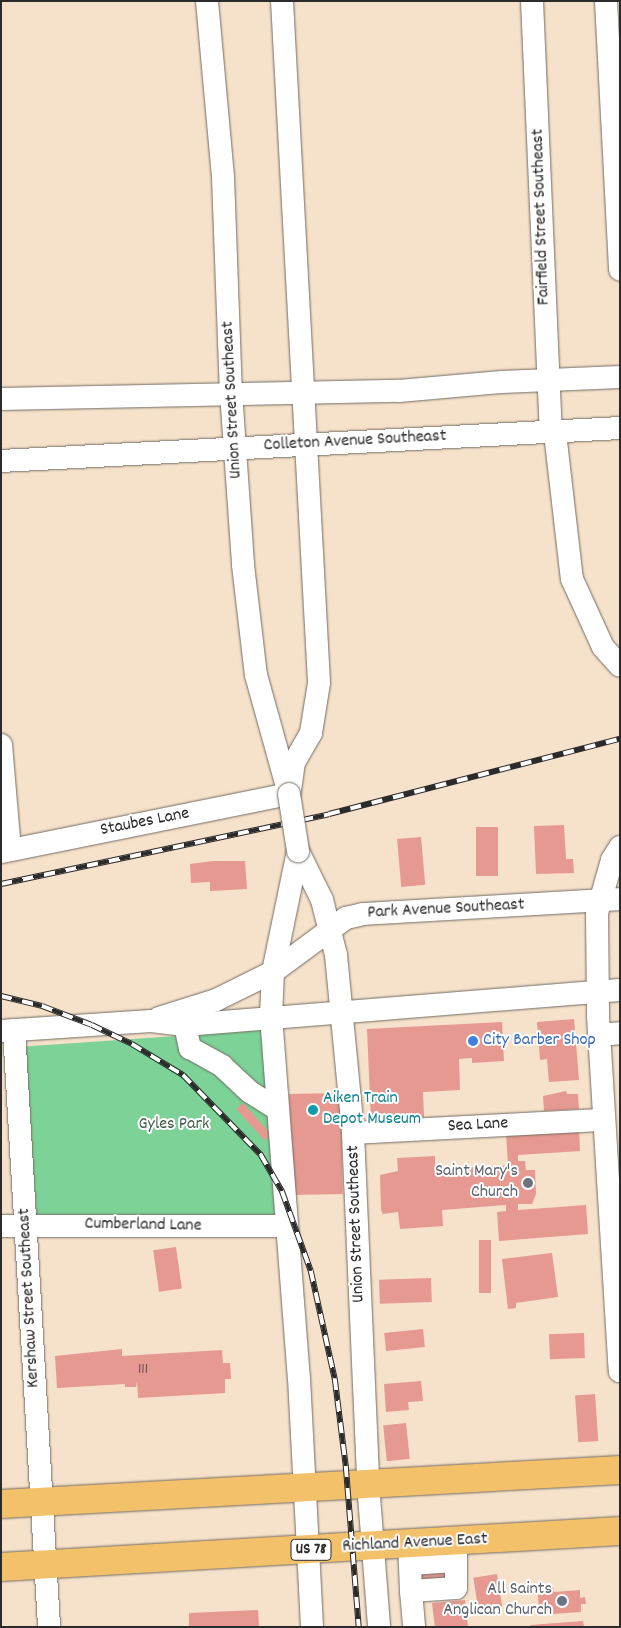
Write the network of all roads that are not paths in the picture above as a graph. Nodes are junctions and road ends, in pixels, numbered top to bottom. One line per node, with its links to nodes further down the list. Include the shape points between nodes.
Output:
1 (207, 1): 9 (street, Union Street Southeast, via 223,177)
2 (282, 1): 8 (street, Union Street Southeast)
3 (532, 1): 7 (street, Fairfield Street Southeast)
4 (606, 1): 5 (street)
5 (620, 270)
6 (620, 377): 7 (street)
7 (548, 380): 8 (street, via 399,391); 12 (street, Fairfield Street Southeast)
8 (303, 391): 9 (street); 13 (street, Union Street Southeast)
9 (231, 392): 10 (street); 14 (street, Union Street Southeast)
10 (1, 399)
11 (620, 428): 12 (street, Colleton Avenue Southeast)
12 (553, 433): 13 (street, Colleton Avenue Southeast); 16 (street, Fairfield Street Southeast, via 572,579 603,646)
13 (307, 447): 14 (street, Colleton Avenue Southeast); 18 (street, Union Street Southeast, via 319,683 311,733 294,762)
14 (236, 448): 15 (street, Colleton Avenue Southeast); 18 (street, Union Street Southeast, via 256,675)
15 (1, 461)
16 (620, 666)
17 (1, 745): 20 (street)
18 (289, 794): 20 (street, Staubes Lane); 21 (street, Union Street Southeast, bridge)
19 (620, 846): 22 (street, via 612,860)
20 (6, 851)
21 (298, 851): 23 (street, Union Street Southeast, via 322,900); 24 (street, Union Street Southeast)
22 (610, 900): 23 (street, Park Avenue Southeast, via 364,914 346,918); 25 (street, via 596,913)
23 (331, 928): 24 (street, Park Avenue Southeast); 26 (street, Union Street Southeast)
24 (273, 972): 27 (street, Union Street Southeast); 28 (street, Park Avenue Southeast, via 216,1000)
25 (609, 991): 26 (street, Park Avenue Southeast); 31 (street)
26 (340, 1011): 27 (street, Park Avenue Southeast); 34 (street, Union Street Southeast)
27 (271, 1016): 29 (street, Park Avenue Southeast); 32 (street, Union Street Southeast)
28 (151, 1021): 29 (street, Park Avenue Southeast); 30 (street, Park Avenue Southeast)
29 (185, 1025): 32 (street, via 190,1048 222,1066 250,1092)
30 (8, 1031): 36 (street, Kershaw Street Southeast)
31 (609, 1034): 33 (street)
32 (276, 1108): 38 (street, Union Street Southeast)
33 (604, 1120): 34 (street, Sea Lane); 35 (street)
34 (353, 1132): 41 (street, Union Street Southeast)
35 (615, 1205): 39 (street)
36 (26, 1224): 37 (street, Cumberland Lane); 38 (street, Cumberland Lane); 43 (street, Kershaw Street Southeast)
37 (1, 1226)
38 (285, 1226): 42 (street, Union Street Southeast)
39 (620, 1371)
40 (620, 1470): 41 (main road)
41 (368, 1482): 42 (main road); 46 (street, Union Street Southeast)
42 (304, 1487): 43 (main road); 47 (street, Union Street Southeast)
43 (41, 1502): 44 (main road); 50 (street, Kershaw Street Southeast)
44 (1, 1504)
45 (620, 1531): 48 (main road, Richland Avenue East / US 78)
46 (372, 1546): 47 (main road, Richland Avenue East / US 78); 49 (main road, Richland Avenue East / US 78); 53 (street, Union Street Southeast)
47 (308, 1550): 50 (main road, Richland Avenue East / US 78); 55 (street, Union Street Southeast)
48 (456, 1551): 49 (main road, Richland Avenue East / US 78); 52 (street, via 456,1588)
49 (410, 1554): 52 (street)
50 (45, 1565): 51 (main road, Richland Avenue East / US 78); 54 (street, Kershaw Street Southeast)
51 (1, 1567)
52 (412, 1609): 53 (street)
53 (378, 1620)
54 (49, 1627)
55 (312, 1627)

